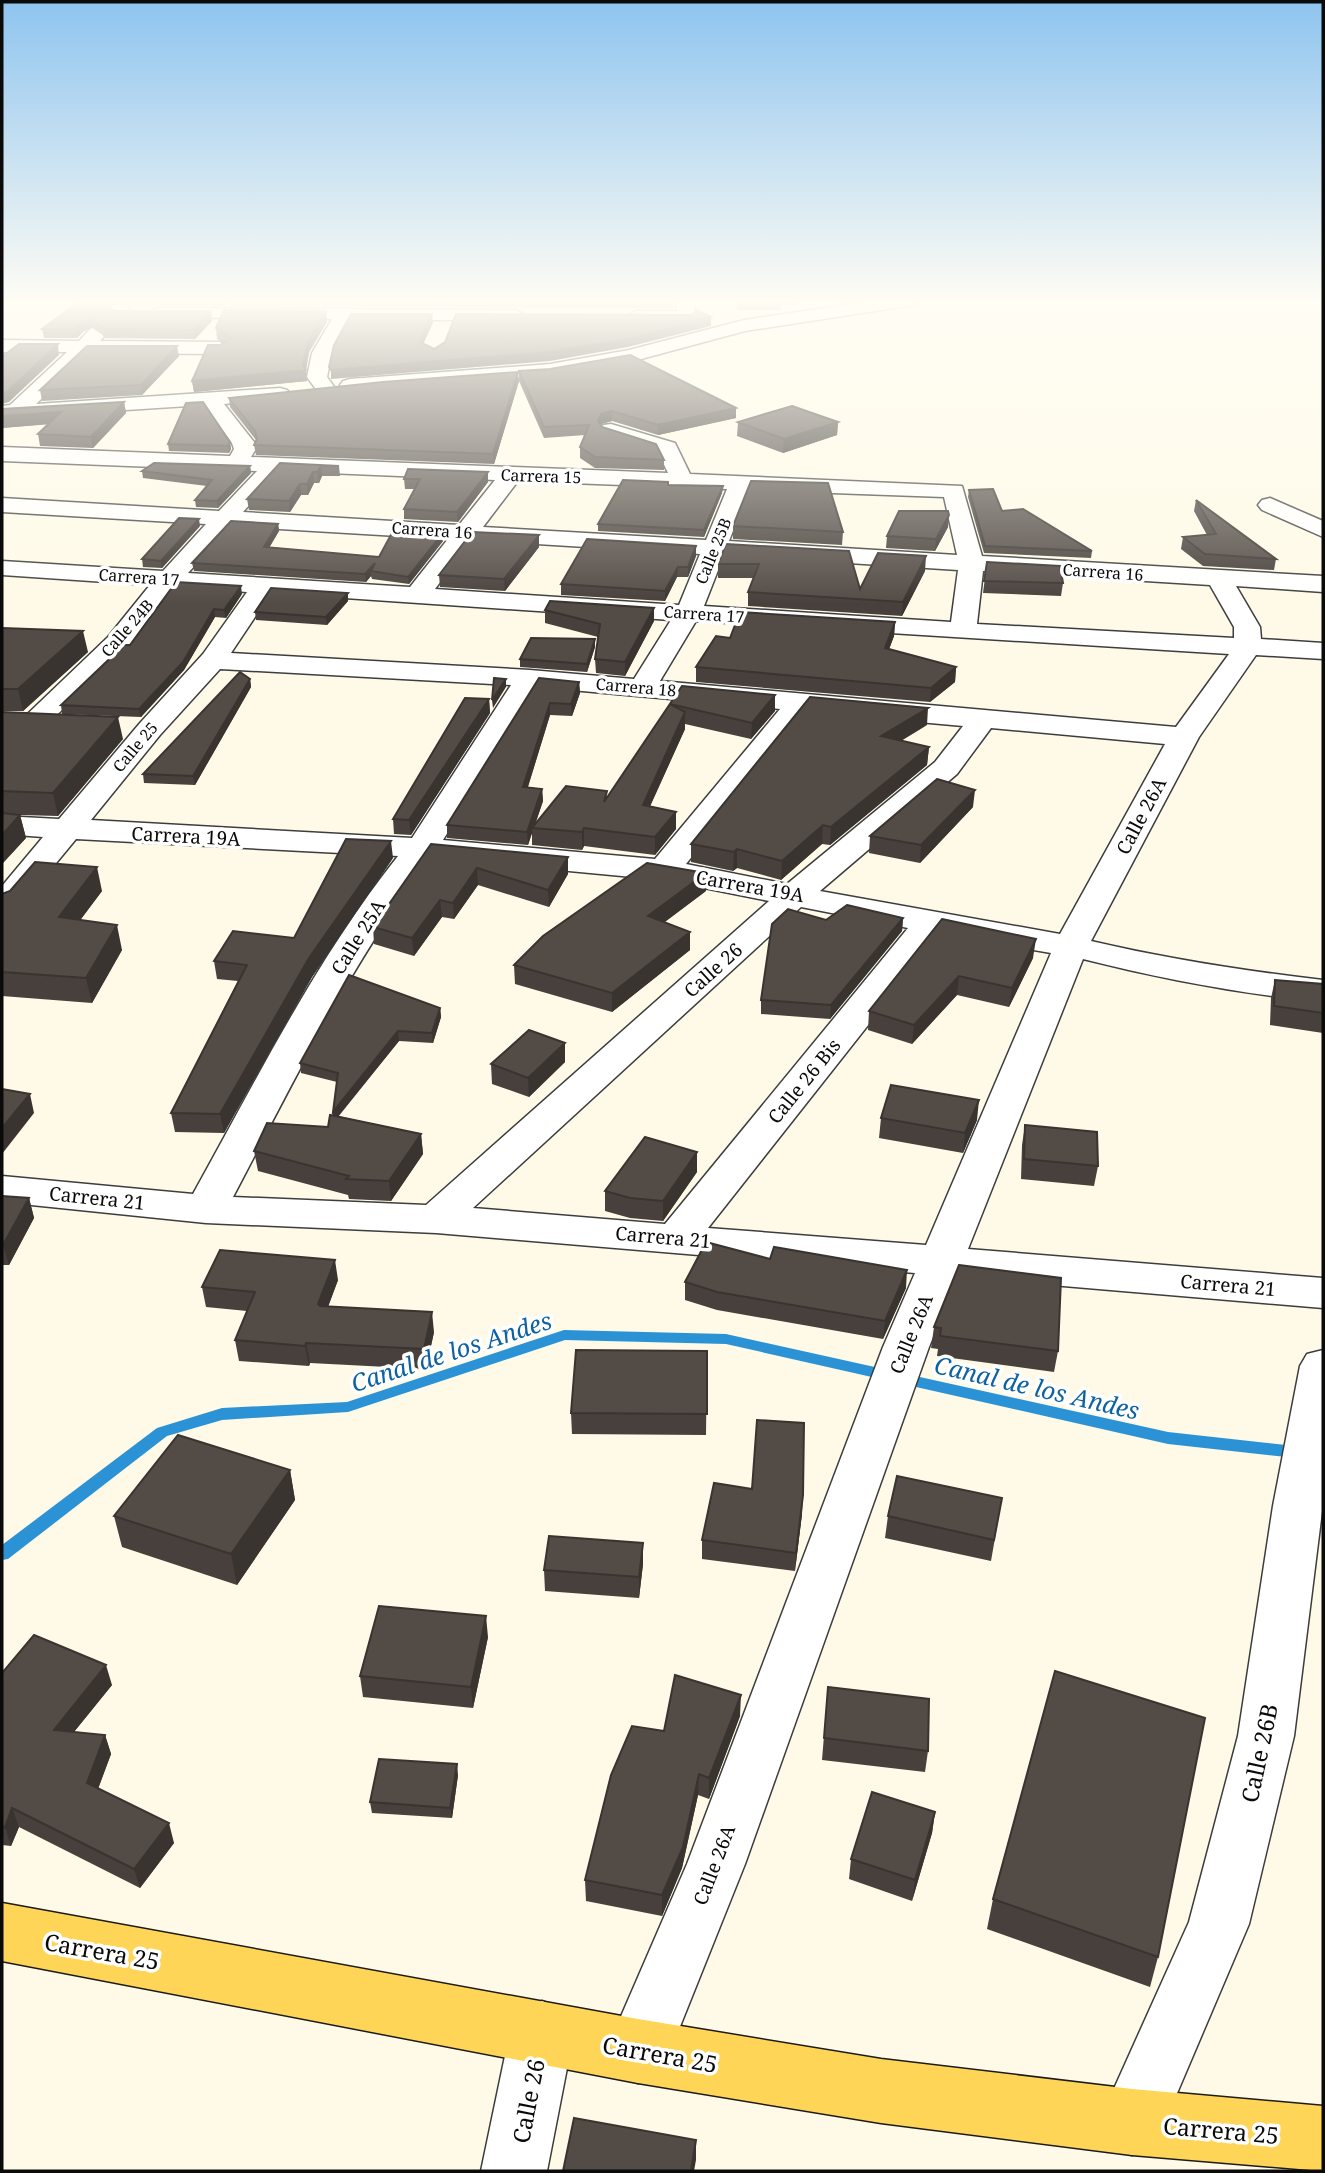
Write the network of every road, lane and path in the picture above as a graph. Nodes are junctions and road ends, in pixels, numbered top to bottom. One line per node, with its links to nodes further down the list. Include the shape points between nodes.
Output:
1 (185, 401): 3 (street)
2 (212, 401): 7 (street, via 243,442 245,449)
3 (9, 411)
4 (611, 430): 10 (street, via 667,448)
5 (2, 454): 6 (street, Carrera 15)
6 (68, 457): 7 (street, Carrera 15); 13 (street)
7 (237, 463): 8 (street, Carrera 15)
8 (274, 465): 9 (street, Carrera 15); 14 (street, Calle 24B)
9 (511, 475): 10 (street, Carrera 15); 16 (street)
10 (683, 482): 11 (street, Carrera 15)
11 (740, 485): 17 (street, Calle 25B); 18 (street, Carrera 15, via 954,491)
12 (1270, 505): 15 (street)
13 (4, 507): 14 (street, Carrera 16)
14 (227, 518): 16 (street, Carrera 16); 20 (street, Calle 24B)
15 (1323, 530)
16 (468, 532): 17 (street, Carrera 16); 24 (street)
17 (714, 547): 18 (street, Carrera 16); 25 (street, Calle 25B)
18 (971, 563): 21 (street, Carrera 16); 26 (street)
19 (2, 568): 20 (street, Carrera 17)
20 (169, 579): 23 (street, Carrera 17); 28 (street, Calle 24B)
21 (1219, 579): 22 (street, Carrera 16); 29 (street, via 1247,627)
22 (1323, 584)
23 (264, 585): 24 (street, Carrera 17); 31 (street, Calle 25)
24 (417, 595): 25 (street, Carrera 17)
25 (688, 614): 26 (street, Carrera 17); 33 (street, Calle 25B)
26 (963, 631): 29 (street, Carrera 17)
27 (79, 642): 28 (street)
28 (117, 643): 37 (street, Calle 24B)
29 (1248, 647): 30 (street, Carrera 17); 41 (street, Calle 26A)
30 (1323, 651)
31 (213, 660): 32 (street, Carrera 18); 40 (street, Calle 25)
32 (530, 678): 33 (street, Carrera 18); 44 (street, Calle 25A)
33 (642, 688): 34 (street, Carrera 18)
34 (802, 701): 35 (street, Carrera 18); 45 (street)
35 (985, 718): 41 (street, Carrera 18); 46 (street, Calle 26, via 946,768)
36 (2, 722): 37 (street)
37 (31, 724): 38 (street)
38 (71, 726)
39 (110, 727): 40 (street)
40 (150, 729): 43 (street, Calle 25)
41 (1184, 737): 49 (street, Calle 26A)
42 (2, 824): 43 (street, Carrera 19A)
43 (67, 829): 44 (street, Carrera 19A); 47 (street, Calle 25)
44 (422, 848): 45 (street, Carrera 19A); 52 (street, Calle 25A, via 382,899 318,1002)
45 (664, 870): 46 (street, Carrera 19A)
46 (796, 894): 48 (street, Carrera 19A); 53 (street, Calle 26)
47 (2, 907)
48 (929, 922): 49 (street, Carrera 19A); 54 (street, Calle 26 Bis)
49 (1071, 946): 50 (street, Carrera 19A, via 1162,968); 55 (street, Calle 26A)
50 (1323, 990)
51 (2, 1188): 52 (street, Carrera 21)
52 (206, 1209): 53 (street, Carrera 21)
53 (436, 1219): 54 (street, Carrera 21)
54 (677, 1238): 55 (street, Carrera 21)
55 (941, 1262): 56 (street, Carrera 21); 60 (street, Calle 26A, via 875,1426 716,1864)
56 (1323, 1293)
57 (1319, 1387): 61 (street, Calle 26B, via 1266,1736 1219,1924)
58 (2, 1932): 59 (main road, Carrera 25)
59 (542, 2032): 60 (main road, Carrera 25); 63 (street, Calle 26)
60 (638, 2051): 61 (main road, Carrera 25, via 881,2091)
61 (1132, 2122): 62 (main road, Carrera 25)
62 (1323, 2139)
63 (514, 2171)

